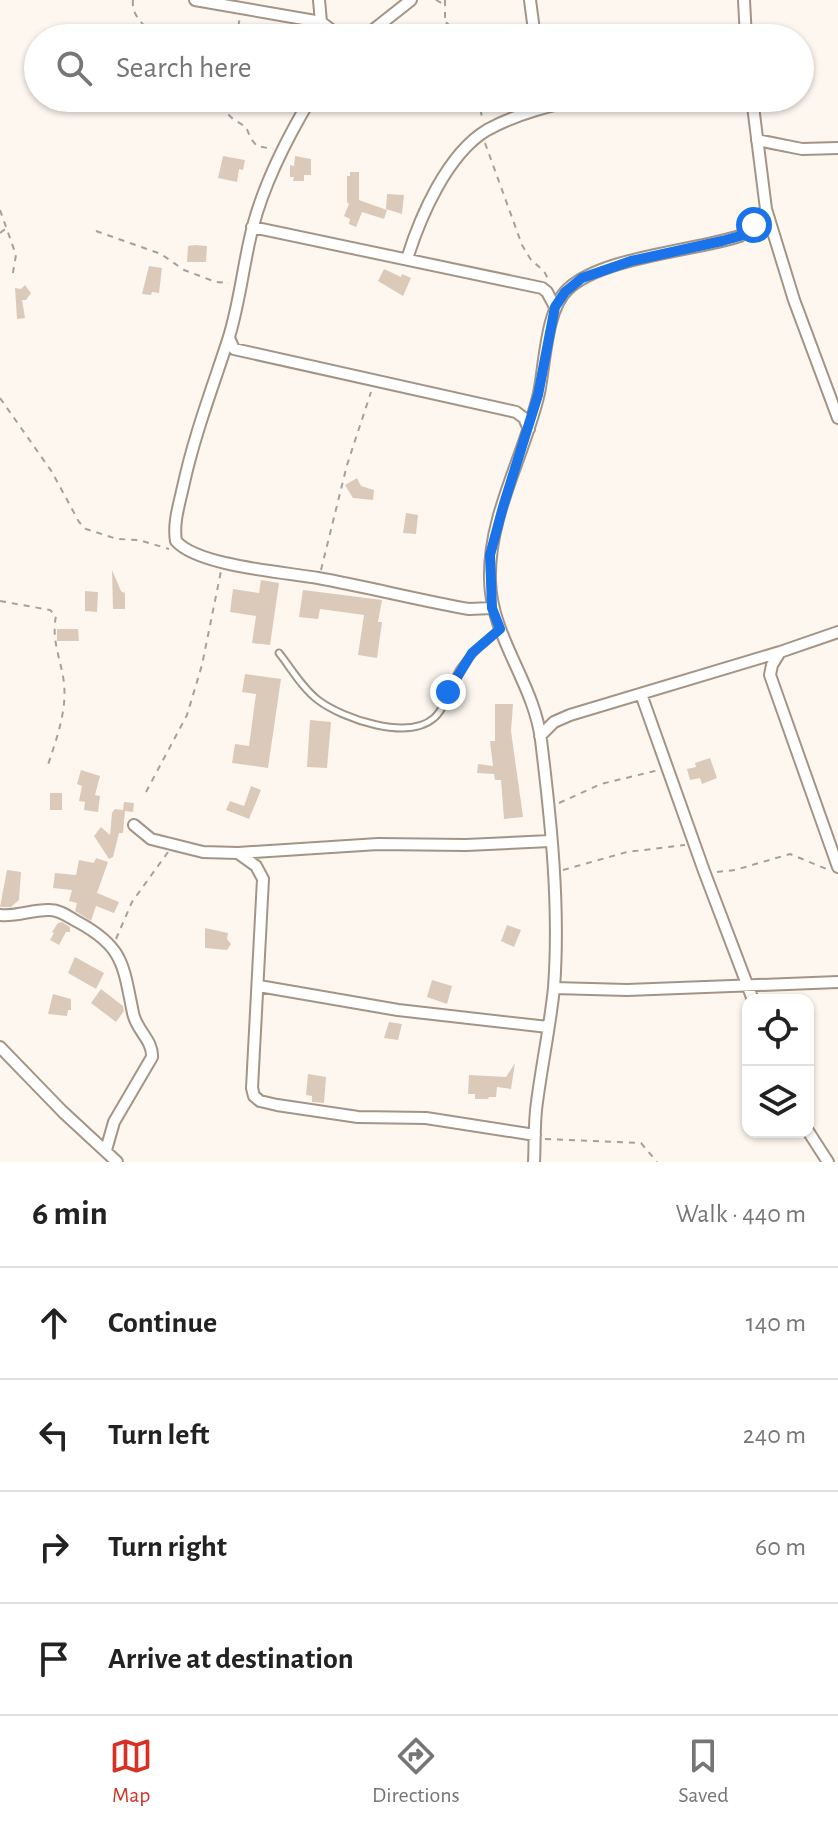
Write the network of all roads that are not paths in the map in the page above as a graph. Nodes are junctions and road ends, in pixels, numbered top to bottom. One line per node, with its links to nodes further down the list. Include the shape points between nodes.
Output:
1 (195, 0): 6 (street)
2 (319, 0): 6 (street)
3 (411, 0): 8 (street)
4 (530, 0): 9 (street)
5 (744, 0): 10 (street)
6 (321, 22): 7 (street)
7 (324, 24)
8 (381, 24)
9 (533, 24)
10 (745, 24)
11 (303, 112): 17 (street)
12 (522, 112): 18 (street, via 485,131 462,152 427,202)
13 (754, 112): 14 (street)
14 (757, 140): 15 (street, via 791,148); 16 (street)
15 (838, 148)
16 (766, 209): 19 (street, via 740,236 582,278); 21 (street)
17 (252, 227): 18 (street); 20 (street)
18 (407, 259): 19 (street, via 542,288)
19 (555, 307): 22 (street)
20 (229, 338): 22 (street, via 234,349 516,412); 23 (street, via 189,457 177,514 176,541 182,548 223,562 469,609)
21 (838, 418)
22 (529, 429): 23 (street, via 490,555)
23 (492, 608): 24 (street)
24 (500, 629): 27 (lane, via 472,653 438,713 406,729 365,721 319,701); 29 (street)
25 (838, 632): 26 (street)
26 (780, 652): 28 (street); 35 (street, via 770,675)
27 (279, 653)
28 (641, 694): 30 (street); 38 (street)
29 (535, 715): 30 (street); 31 (street)
30 (554, 722): 31 (street)
31 (540, 736): 33 (street)
32 (134, 825): 34 (street, via 151,839 203,852)
33 (550, 841): 34 (street); 40 (street)
34 (238, 853): 39 (street, via 263,879)
35 (838, 867)
36 (0, 915): 46 (street, via 58,911 97,932 122,963 135,1024 151,1044 152,1057 114,1122)
37 (838, 982): 38 (street)
38 (748, 985): 40 (street); 41 (street)
39 (259, 986): 42 (street, via 398,1010); 44 (street, via 252,1088 260,1101 358,1117 426,1118)
40 (554, 988): 42 (street)
41 (751, 994)
42 (548, 1027): 44 (street)
43 (0, 1047): 46 (street)
44 (535, 1137): 48 (street)
45 (813, 1138): 49 (street)
46 (106, 1150): 47 (street)
47 (117, 1162)
48 (534, 1162)
49 (828, 1162)

